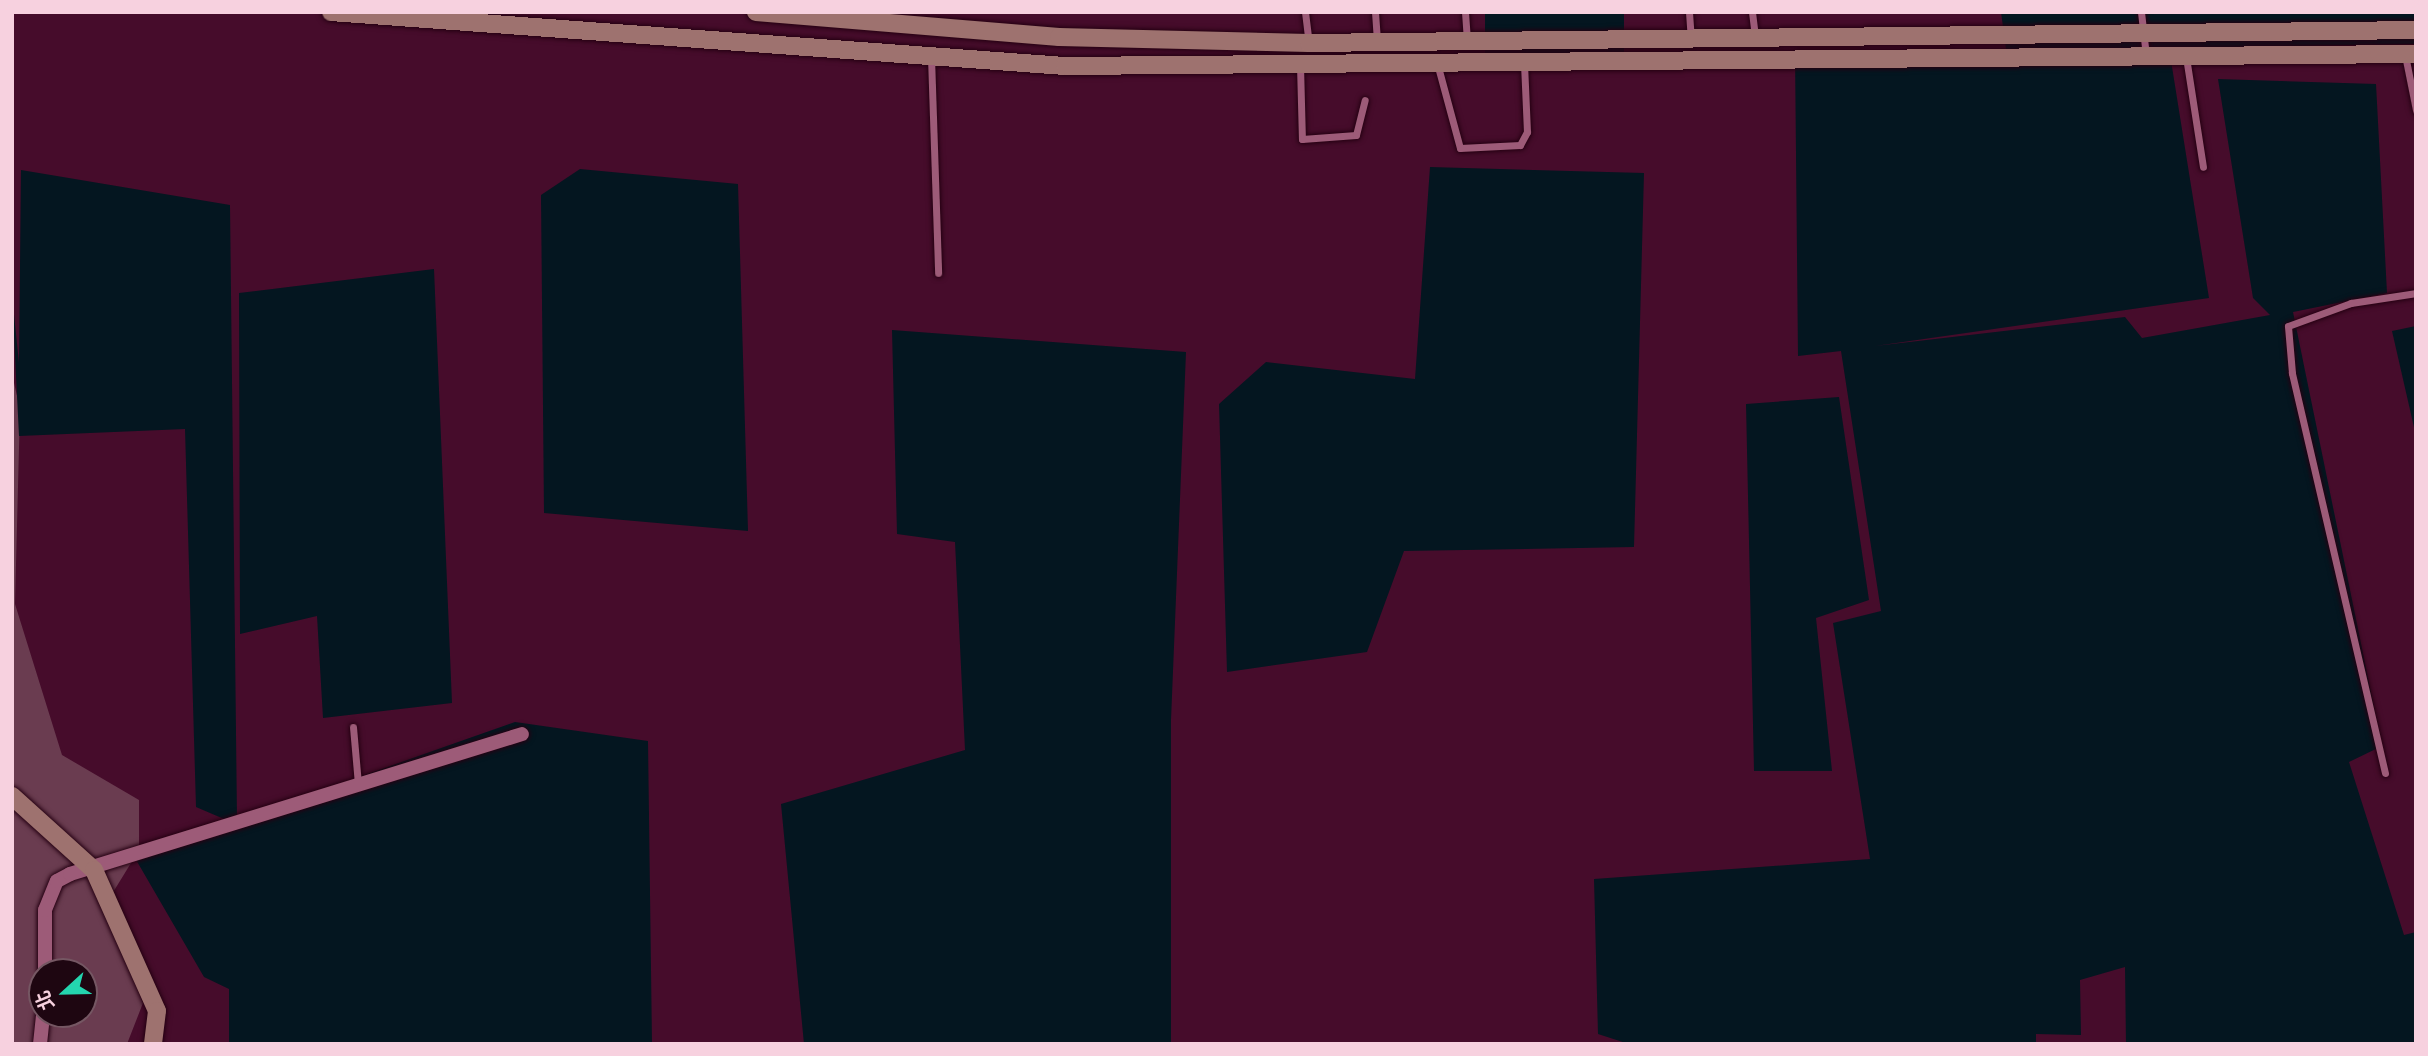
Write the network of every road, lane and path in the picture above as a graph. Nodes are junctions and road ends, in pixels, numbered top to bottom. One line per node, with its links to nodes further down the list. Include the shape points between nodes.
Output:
1 (331, 12): 18 (street)
2 (756, 12): 9 (street)
3 (1305, 12): 14 (lane)
4 (1375, 12): 15 (lane)
5 (1465, 12): 16 (lane)
6 (1689, 12): 13 (lane)
7 (1752, 12): 12 (lane)
8 (2141, 12): 11 (lane)
9 (788, 13): 14 (street, via 1059,37)
10 (2416, 30): 11 (street)
11 (2143, 33): 12 (street); 19 (lane)
12 (1755, 38): 13 (street)
13 (1691, 39): 16 (street)
14 (1309, 43): 15 (street)
15 (1377, 43): 16 (street)
16 (1467, 43)
17 (2410, 55): 20 (street); 25 (lane)
18 (931, 57): 23 (street, via 1065,66); 27 (lane)
19 (2146, 57): 20 (street); 21 (street)
20 (2185, 57): 26 (lane)
21 (1524, 62): 22 (street); 22 (lane, via 1527,132 1520,145 1460,148)
22 (1437, 63): 23 (street)
23 (1300, 64): 24 (lane, via 1302,139 1356,135)
24 (1365, 100)
25 (2416, 110)
26 (2203, 167)
27 (938, 273)
28 (2416, 293): 31 (lane, via 2351,303 2288,326 2292,373)
29 (353, 727): 32 (lane)
30 (523, 734): 32 (street)
31 (2385, 773)
32 (358, 785): 34 (street)
33 (12, 796): 34 (street)
34 (94, 870): 35 (street, via 57,881 45,910); 36 (street, via 157,1011)
35 (45, 958)
36 (153, 1044)

